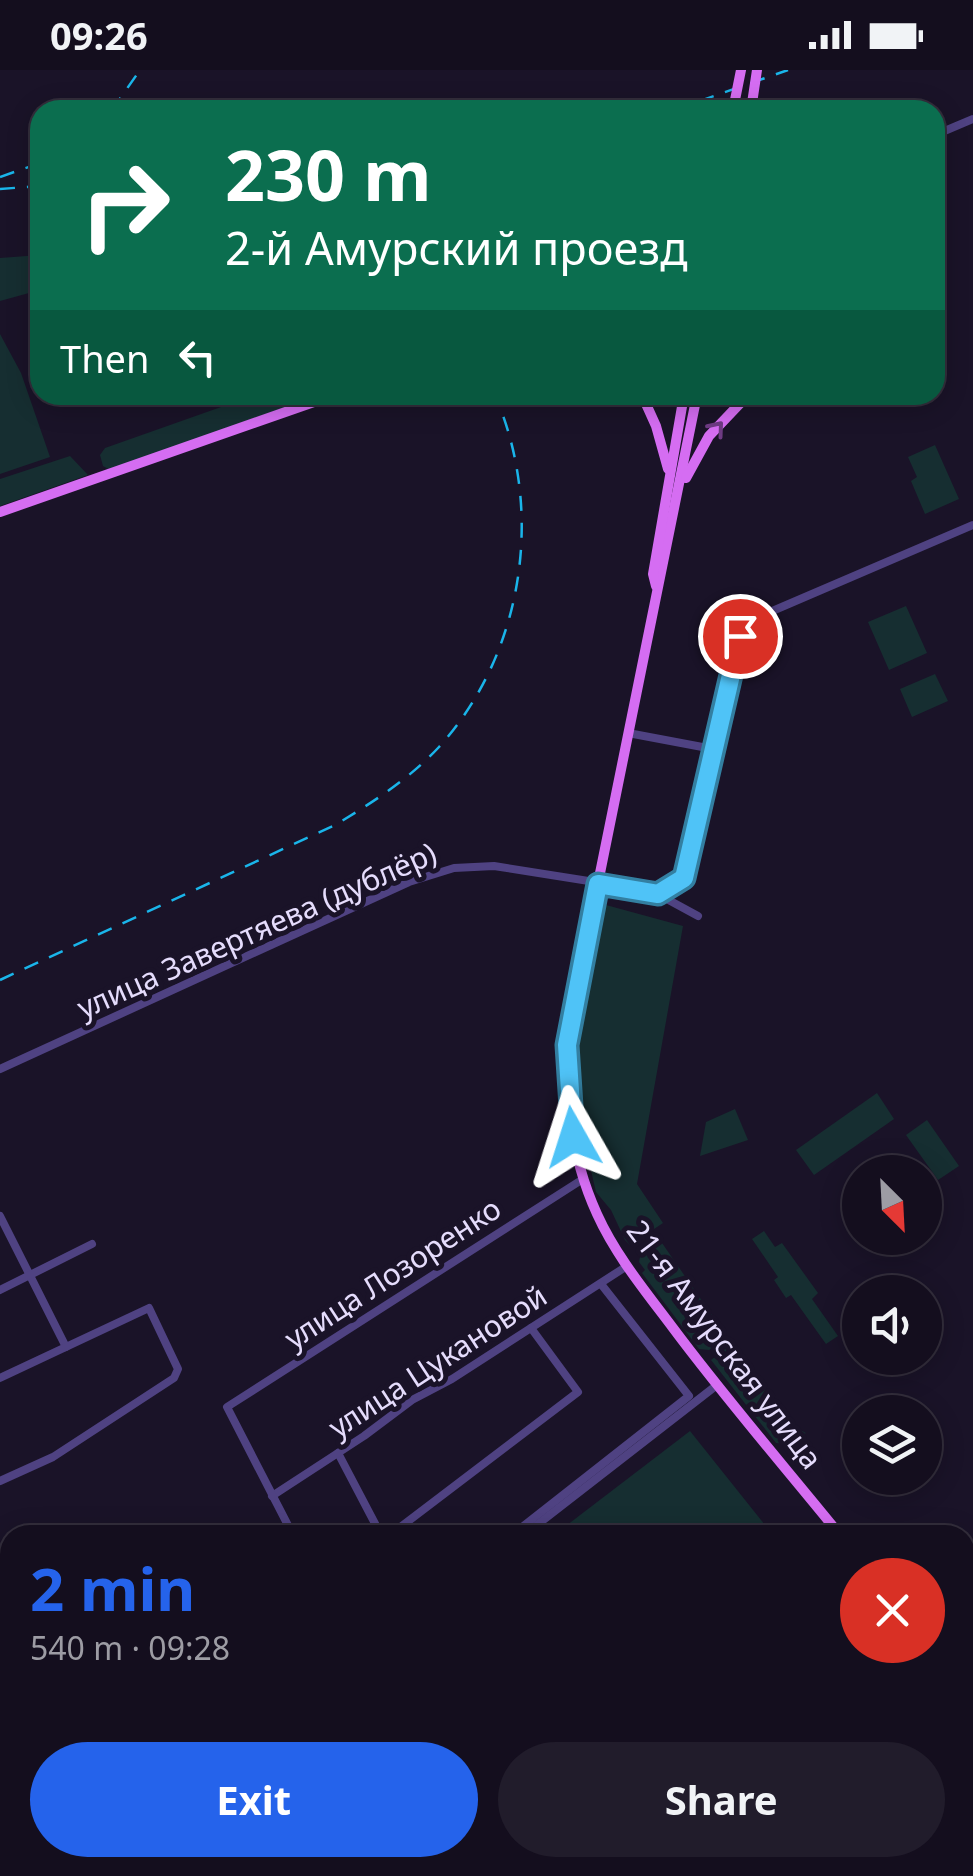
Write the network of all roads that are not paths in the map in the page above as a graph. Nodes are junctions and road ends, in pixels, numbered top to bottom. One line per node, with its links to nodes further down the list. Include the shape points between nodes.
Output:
1 (740, 70): 3 (main road, bridge)
2 (758, 70): 4 (main road, bridge)
3 (736, 100)
4 (752, 100)
5 (973, 120): 6 (street)
6 (945, 131)
7 (305, 405): 12 (main road)
8 (647, 405): 11 (main road)
9 (689, 405): 11 (main road, 21-я Амурская улица)
10 (738, 405): 11 (main road, one-way to 10)
11 (675, 479): 14 (main road, 21-я Амурская улица, via 652,574 656,586)
12 (0, 512)
13 (973, 525): 15 (street, via 770,612 746,609)
14 (628, 733): 15 (street); 16 (main road, 21-я Амурская улица)
15 (713, 749): 17 (street, via 684,878)
16 (598, 884): 17 (street, улица Завертяева (дублёр)); 19 (street, улица Завертяева (дублёр), via 494,866 433,874); 20 (main road, 21-я Амурская улица, via 567,1045 570,1109)
17 (658, 894): 18 (street, улица Завертяева (дублёр))
18 (698, 916)
19 (0, 1069)
20 (584, 1178): 23 (main road, 21-я Амурская улица); 33 (street, улица Лозоренко, via 226,1408)
21 (0, 1216): 24 (street)
22 (92, 1244): 24 (street)
23 (627, 1266): 25 (street, улица Цукановой); 30 (main road, 21-я Амурская улица)
24 (30, 1275): 26 (street); 28 (street)
25 (601, 1284): 27 (street, улица Цукановой); 37 (street, via 688,1396)
26 (0, 1290)
27 (531, 1328): 31 (street, улица Цукановой); 36 (street, via 578,1392)
28 (66, 1347): 29 (street); 32 (street, via 149,1308 178,1369 174,1378 52,1457)
29 (0, 1378)
30 (717, 1385): 38 (street); 39 (main road, 21-я Амурская улица)
31 (338, 1453): 33 (street, улица Цукановой); 35 (street)
32 (0, 1482)
33 (272, 1496): 34 (street)
34 (288, 1525)
35 (376, 1525)
36 (403, 1525)
37 (525, 1525)
38 (537, 1525)
39 (832, 1525)

